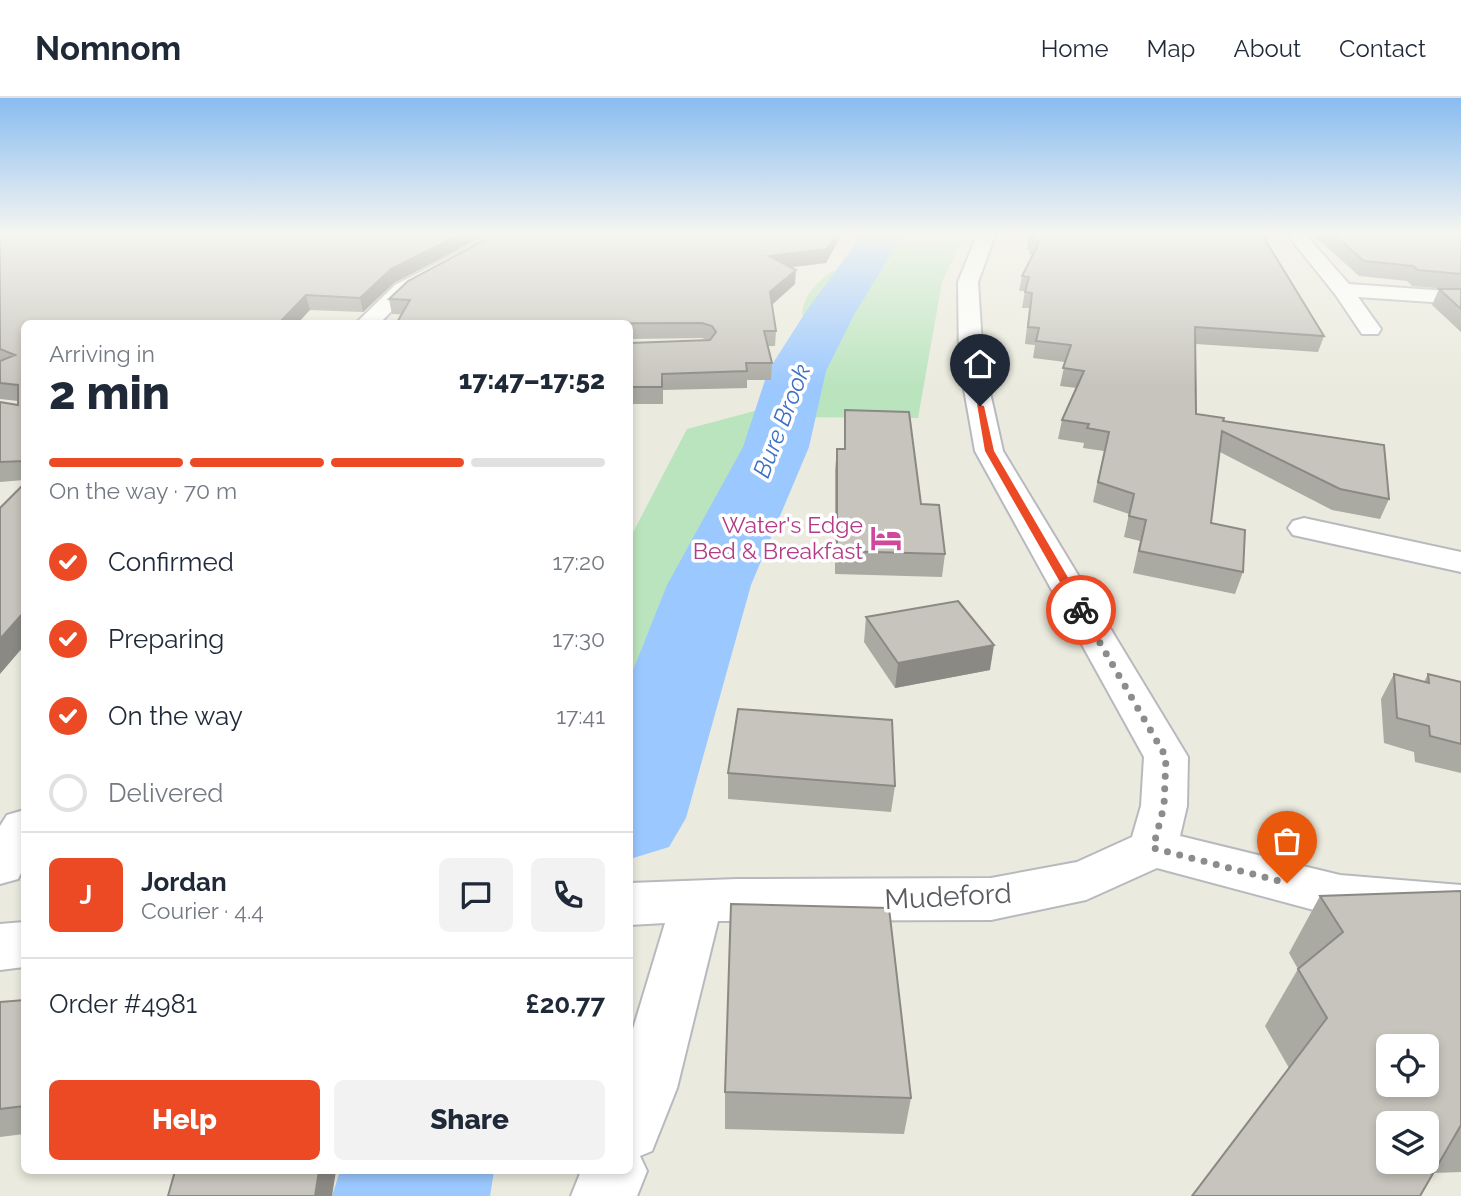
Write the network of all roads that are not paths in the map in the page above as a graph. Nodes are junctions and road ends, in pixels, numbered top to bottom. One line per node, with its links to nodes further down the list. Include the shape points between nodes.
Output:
1 (411, 284): 6 (street)
2 (968, 284): 11 (street, via 971,361 989,451 1166,757 1164,806)
3 (1338, 284): 4 (street)
4 (1343, 290): 5 (street); 7 (street)
5 (1461, 298)
6 (370, 320)
7 (1370, 329)
8 (1304, 528): 9 (street)
9 (1461, 562)
10 (21, 833): 12 (street)
11 (1153, 848): 13 (street, Mudeford, via 1086,880 991,899); 15 (street, via 1340,896)
12 (0, 865)
13 (696, 901): 14 (street, Mudeford); 18 (street)
14 (633, 904)
15 (1461, 906)
16 (21, 945): 17 (street)
17 (0, 947)
18 (633, 1121)
19 (613, 1174): 20 (street)
20 (604, 1196)

